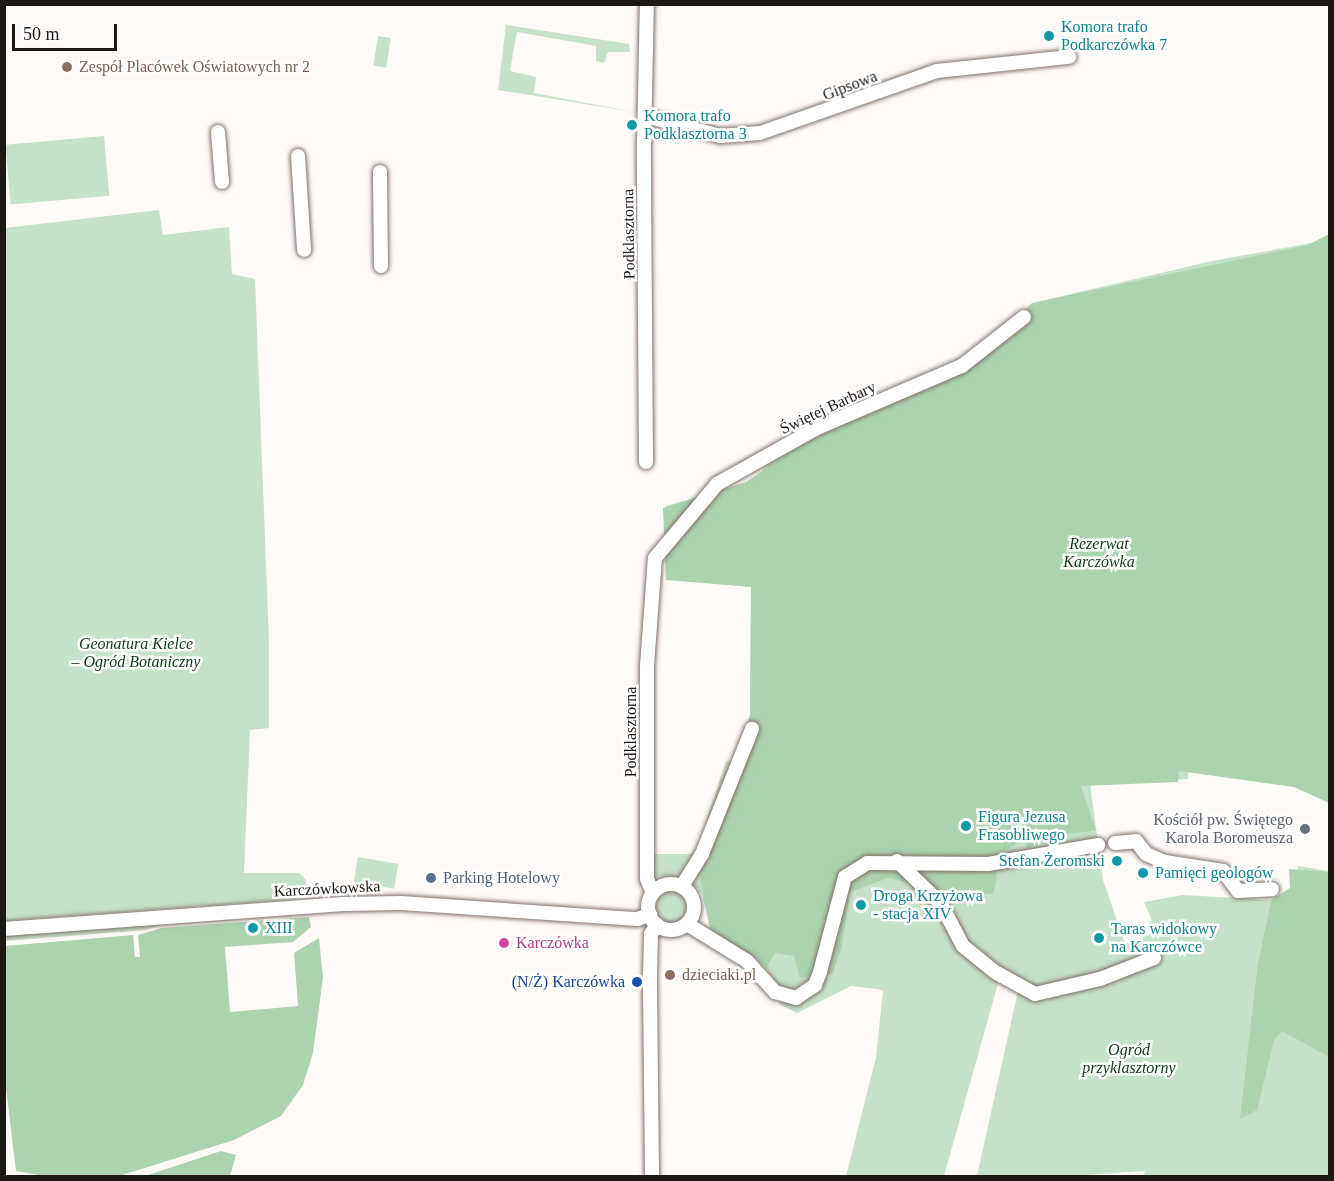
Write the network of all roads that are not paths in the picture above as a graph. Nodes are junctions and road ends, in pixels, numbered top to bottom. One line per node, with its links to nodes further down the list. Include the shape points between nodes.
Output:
1 (647, 4): 3 (street, Podklasztorna)
2 (1068, 57): 3 (street, Gipsowa, via 937,71 760,133 710,135)
3 (645, 116): 11 (street, Podklasztorna)
4 (218, 132): 7 (street)
5 (298, 156): 8 (street)
6 (380, 172): 9 (street)
7 (222, 182)
8 (304, 250)
9 (381, 266)
10 (1024, 317): 12 (street, Świętej Barbary, via 962,366 817,428 717,484)
11 (646, 462)
12 (663, 548): 19 (street, Podklasztorna, via 652,565 647,666 647,879)
13 (752, 729): 17 (street, via 702,854)
14 (1115, 843): 18 (street, via 1136,842 1146,854 1165,862 1223,872 1238,891)
15 (1098, 845): 16 (street, via 988,864)
16 (897, 861): 21 (street, via 867,863 845,877 820,972 814,985 795,998 775,992 747,961); 23 (street, via 941,904 968,951 995,972 1035,994 1100,979)
17 (682, 886): 19 (street, via 669,884); 21 (street, via 694,904)
18 (1272, 889)
19 (653, 893): 20 (street, Podklasztorna, via 648,905)
20 (653, 920): 21 (street, via 672,930); 22 (street, Karczówkowska, via 401,903); 24 (street, Podklasztorna)
21 (687, 924)
22 (4, 929)
23 (1154, 958)
24 (651, 1176)

